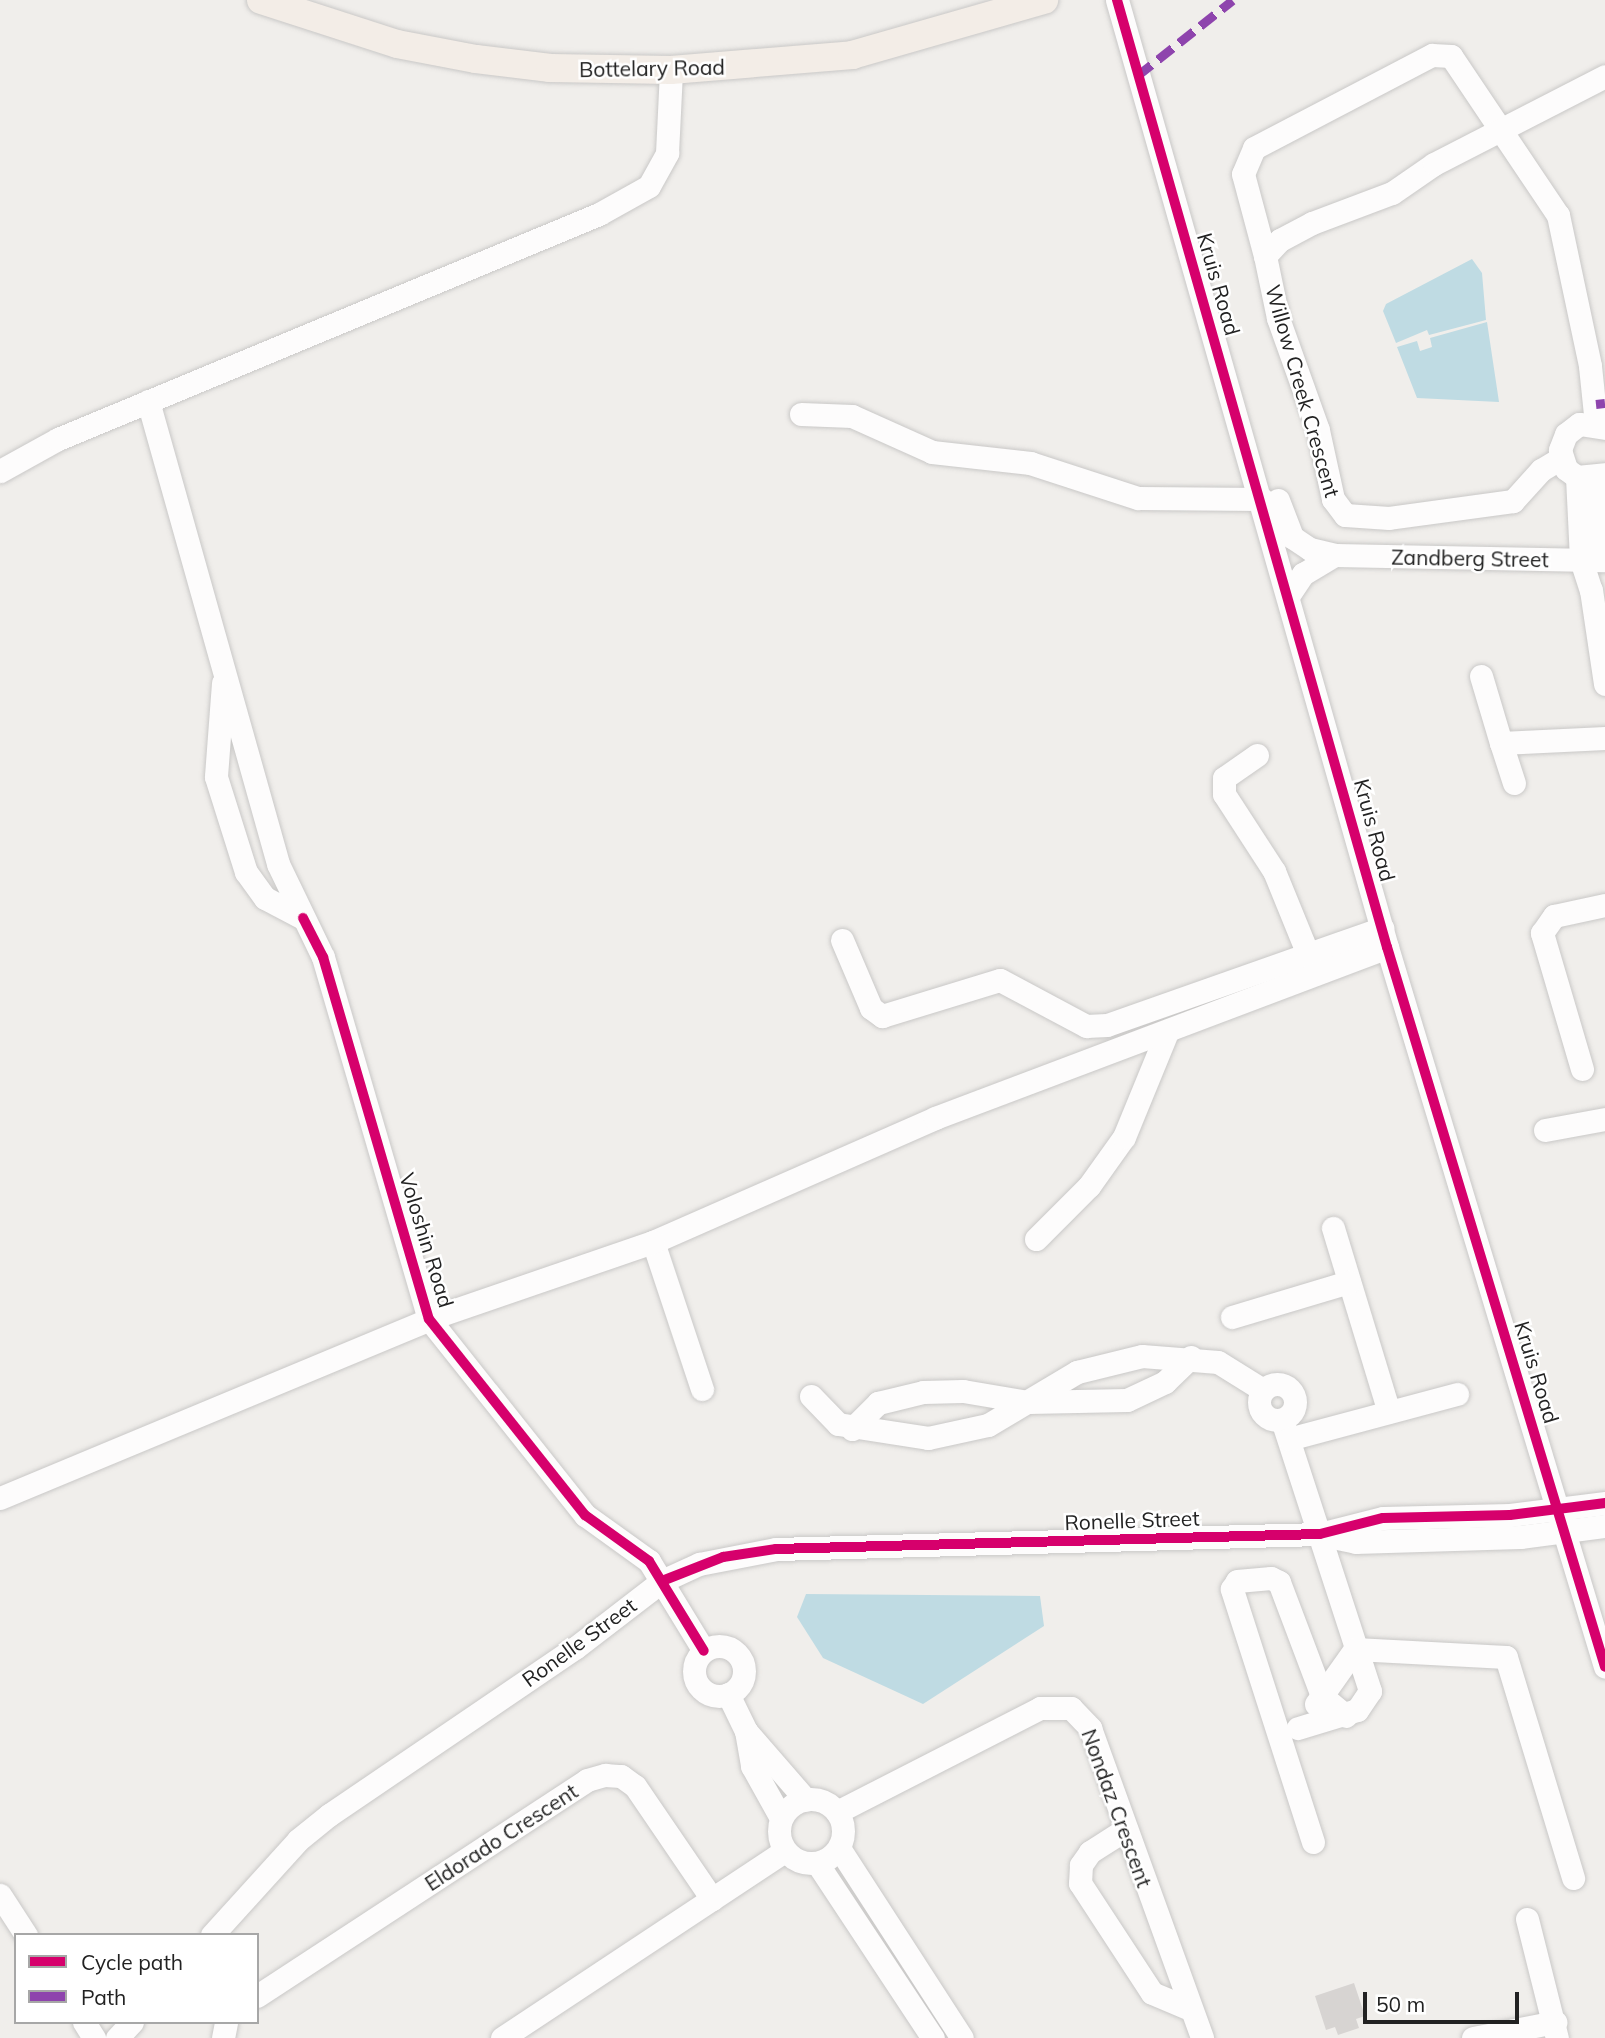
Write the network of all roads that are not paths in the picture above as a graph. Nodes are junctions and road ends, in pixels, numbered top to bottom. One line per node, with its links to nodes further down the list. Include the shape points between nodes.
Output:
1 (261, 0): 4 (main road, Bottelary Road, via 397,44 476,59 550,68)
2 (1044, 0): 4 (main road, Bottelary Road, via 852,55)
3 (1117, 0): 8 (street, Kruis Road)
4 (671, 70): 9 (street, via 667,153 649,186 599,214)
5 (1605, 76): 6 (street, Willow Creek Crescent)
6 (1502, 133): 7 (street, Willow Creek Crescent, via 1434,164 1392,193 1312,223 1280,240); 7 (street, via 1460,63 1442,54 1420,61 1254,148 1243,174); 11 (street, via 1563,230)
7 (1265, 256): 12 (street, Willow Creek Crescent, via 1278,318 1318,429 1334,499 1345,514 1389,519 1513,501 1541,470)
8 (1210, 323): 15 (street, Kruis Road); 16 (street, Zandberg Street, via 1255,426 1287,529 1305,547)
9 (148, 401): 13 (street, via 58,439); 19 (street, Voloshin Road)
10 (801, 414): 15 (street, via 852,416 932,452 1030,463 1138,498)
11 (1600, 426): 12 (street, via 1579,424 1566,434)
12 (1561, 458): 14 (street)
13 (0, 471)
14 (1592, 477): 17 (street)
15 (1262, 499): 18 (street, Kruis Road)
16 (1335, 555): 17 (street, Zandberg Street); 18 (street, via 1303,574)
17 (1594, 560): 21 (street, via 1591,590)
18 (1288, 596): 28 (street, Kruis Road)
19 (224, 673): 27 (street, Voloshin Road, via 278,864); 27 (street, via 216,777 242,860 265,898)
20 (1481, 676): 23 (street)
21 (1605, 684)
22 (1605, 738): 23 (street)
23 (1501, 743): 25 (street)
24 (1257, 755): 30 (street, via 1224,778 1224,794 1273,871)
25 (1514, 783)
26 (1605, 905): 32 (street, via 1554,916 1542,933)
27 (303, 918): 40 (street, Voloshin Road, via 323,957)
28 (1384, 937): 30 (street); 31 (street); 51 (street, Kruis Road)
29 (842, 940): 30 (street, via 871,1008 882,1016 1000,980 1086,1026 1107,1025)
30 (1307, 952)
31 (1167, 1032): 36 (street, via 1124,1137 1089,1186); 37 (street, via 935,1118)
32 (1582, 1069)
33 (1605, 1119): 34 (street)
34 (1545, 1130)
35 (1332, 1228): 38 (street)
36 (1036, 1239)
37 (653, 1242): 40 (street); 42 (street)
38 (1349, 1282): 39 (street); 46 (street)
39 (1232, 1317)
40 (429, 1318): 49 (street); 55 (street, Voloshin Road, via 585,1515 636,1548)
41 (1191, 1357): 45 (street, via 1108,1363 1077,1372); 45 (street, via 1165,1382 1127,1400); 48 (street, via 1218,1362 1263,1390 1261,1412)
42 (702, 1389)
43 (1458, 1394): 46 (street)
44 (811, 1396): 47 (street, via 826,1416)
45 (1028, 1402): 47 (street, via 1005,1418 956,1434 905,1437); 47 (street, via 962,1391 923,1392 878,1403)
46 (1389, 1412): 48 (street)
47 (852, 1429)
48 (1286, 1429): 54 (street)
49 (0, 1498)
50 (1605, 1503): 51 (street, Ronelle Street)
51 (1561, 1509): 53 (street, Kruis Road); 54 (street, Ronelle Street, via 1383,1518)
52 (1605, 1527): 53 (street, Ronelle Street)
53 (1567, 1531): 54 (street, Ronelle Street, via 1355,1542); 58 (street, Kruis Road)
54 (1320, 1534): 55 (street, Ronelle Street, via 776,1549 723,1557); 56 (street)
55 (662, 1581): 57 (street, Voloshin Road); 77 (street, Ronelle Street, via 575,1648 329,1815)
56 (1355, 1649): 60 (street); 61 (street, via 1370,1691 1364,1706); 72 (street, via 1506,1657)
57 (704, 1651): 59 (street, via 695,1665 697,1682 709,1694); 59 (street, via 726,1647 739,1656 743,1678)
58 (1605, 1667)
59 (728, 1694): 62 (street)
60 (1322, 1696): 61 (street); 63 (street); 63 (street, via 1279,1582 1271,1578 1237,1581 1232,1589)
61 (1346, 1716): 63 (street)
62 (746, 1731): 64 (street); 66 (street, via 752,1766)
63 (1287, 1731): 68 (street)
64 (806, 1800): 65 (street, via 823,1801); 66 (street)
65 (837, 1812): 67 (street, Nondaz Crescent, via 1054,1706 1071,1708 1090,1728); 69 (street, via 843,1826)
66 (781, 1818): 70 (street, via 778,1832)
67 (1126, 1829): 79 (street, Nondaz Crescent); 79 (street, via 1090,1852 1081,1865 1080,1883 1152,1993)
68 (1313, 1842)
69 (839, 1848): 71 (street); 85 (street)
70 (785, 1851): 71 (street, via 802,1863); 73 (street)
71 (817, 1863): 84 (street)
72 (1573, 1878)
73 (712, 1899): 78 (street, Eldorado Crescent, via 635,1786 621,1776 605,1775 587,1780); 83 (street)
74 (2, 1904): 76 (street)
75 (1527, 1919): 81 (street)
76 (24, 1933)
77 (214, 1933)
78 (259, 1995)
79 (1190, 2009): 86 (street, Nondaz Crescent)
80 (130, 2024): 82 (street)
81 (1556, 2030): 87 (street)
82 (117, 2038)
83 (502, 2038)
84 (933, 2038)
85 (962, 2038)
86 (1202, 2038)
87 (1473, 2038)

